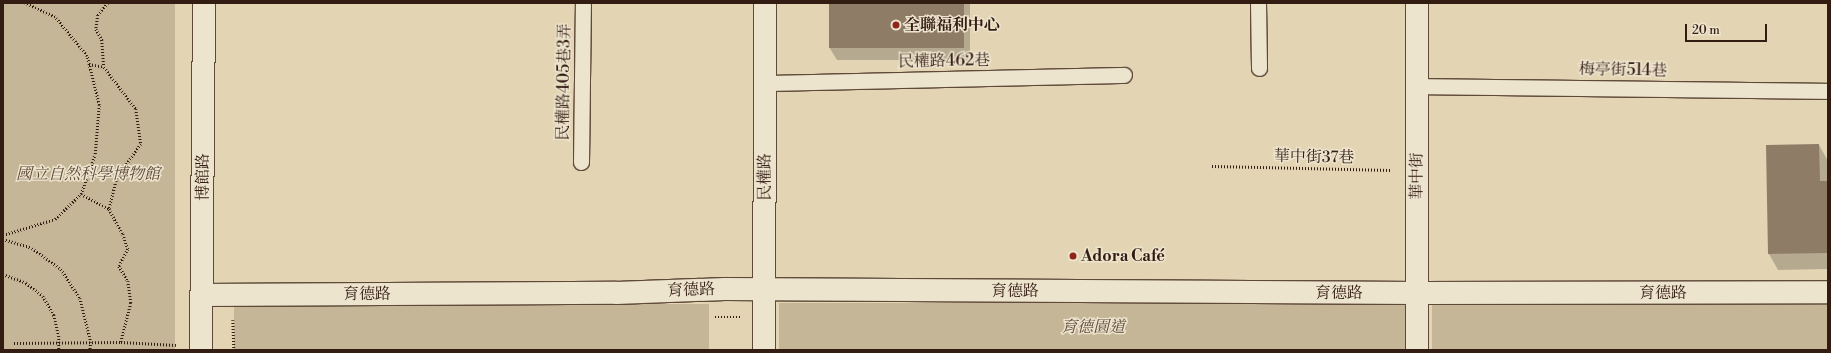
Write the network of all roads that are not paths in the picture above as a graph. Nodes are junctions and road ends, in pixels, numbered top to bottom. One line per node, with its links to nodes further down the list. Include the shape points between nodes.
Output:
1 (204, 3): 15 (street, 博館路)
2 (583, 3): 11 (lane, 民權路405巷3弄)
3 (765, 3): 8 (street, 民權路)
4 (1258, 3): 6 (lane)
5 (1417, 3): 9 (street, 華中街)
6 (1259, 68)
7 (1124, 75): 8 (lane, 民權路462巷)
8 (765, 83): 12 (street, 民權路)
9 (1417, 86): 10 (lane, 梅亭街514巷); 14 (street, 華中街)
10 (1828, 91)
11 (581, 162)
12 (764, 289): 14 (street, 育德路); 15 (street, 育德路, via 616,293); 17 (street, 民權路)
13 (1828, 292): 14 (street, 育德路)
14 (1417, 293): 18 (street, 華中街)
15 (202, 295): 16 (street, 博館路)
16 (201, 349)
17 (764, 350)
18 (1417, 350)

